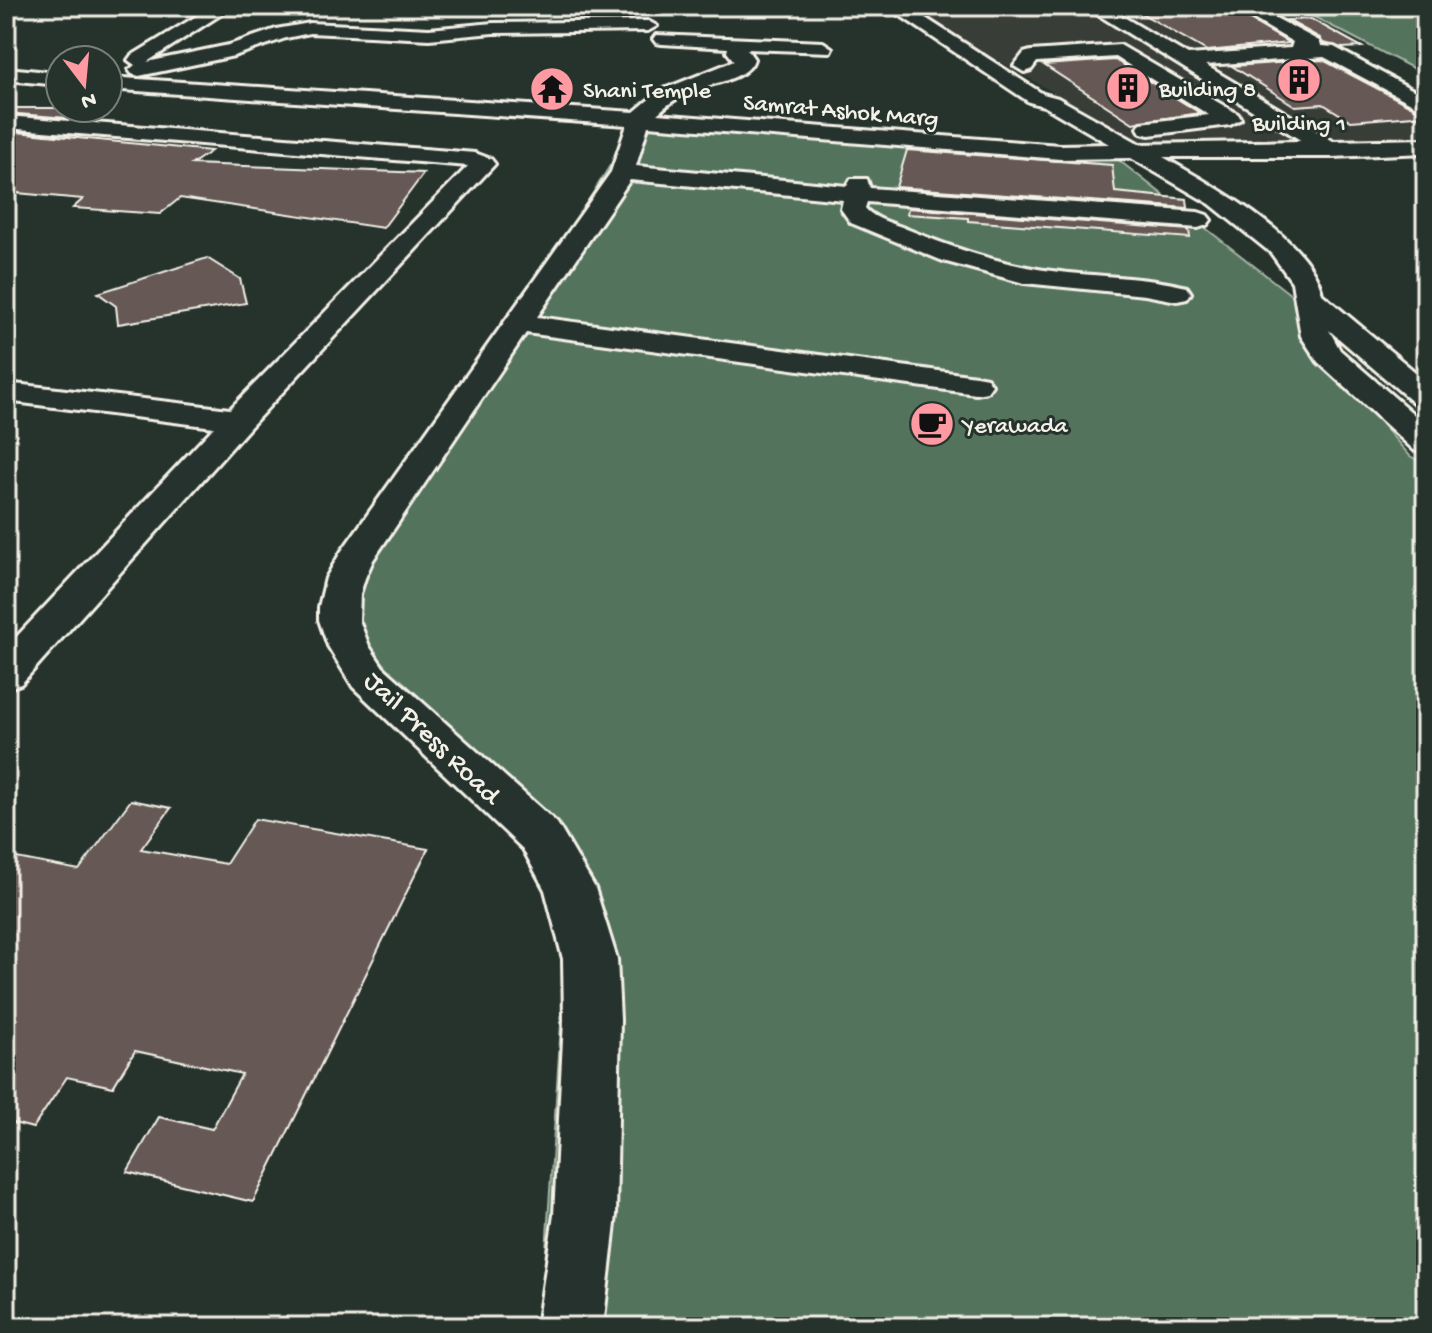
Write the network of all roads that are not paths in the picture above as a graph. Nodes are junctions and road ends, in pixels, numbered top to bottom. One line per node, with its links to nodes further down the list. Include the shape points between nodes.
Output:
1 (225, 6): 12 (street)
2 (895, 6): 13 (street)
3 (1073, 6): 38 (street, via 1227,105 1239,122)
4 (1093, 6): 10 (street)
5 (1240, 6): 10 (street, via 1312,45)
6 (344, 29): 7 (street, via 429,34 503,27 655,33); 8 (street, via 345,36); 16 (street, via 295,29 234,50)
7 (740, 43): 9 (street); 33 (street, via 736,52 744,59 741,67 684,86)
8 (307, 47)
9 (823, 48)
10 (1180, 58): 28 (street, via 1327,51); 31 (street)
11 (1024, 66): 13 (street); 29 (street); 29 (street, via 1031,57 1120,51 1230,119 1132,129)
12 (124, 70)
13 (991, 70): 24 (street)
14 (269, 72): 22 (street)
15 (6, 74): 17 (street)
16 (124, 76)
17 (44, 77)
18 (44, 80): 23 (street)
19 (124, 80): 22 (street, Samrat Ashok Marg)
20 (449, 85): 25 (street)
21 (517, 89): 26 (street)
22 (240, 91): 25 (street, Samrat Ashok Marg)
23 (6, 94)
24 (1036, 98): 30 (street); 39 (street, via 1038,104)
25 (429, 104): 26 (street, Samrat Ashok Marg)
26 (498, 109): 27 (street, Samrat Ashok Marg)
27 (543, 112): 33 (street, Samrat Ashok Marg); 33 (street, via 530,124)
28 (1421, 115)
29 (1106, 118): 30 (street)
30 (1081, 121): 39 (street)
31 (1286, 121): 34 (street); 37 (street)
32 (6, 122): 55 (street, via 483,164)
33 (623, 123): 40 (street, Samrat Ashok Marg); 41 (street, Jail Press Road)
34 (1327, 125)
35 (873, 146): 44 (street)
36 (1426, 146): 37 (street, Samrat Ashok Marg)
37 (1332, 150): 38 (street, Samrat Ashok Marg)
38 (1277, 151): 39 (street, Samrat Ashok Marg)
39 (1126, 152): 40 (street, Samrat Ashok Marg); 50 (street, via 1219,199 1261,231 1296,265); 57 (street, via 1208,206 1276,266 1289,288 1303,349)
40 (988, 164): 45 (street)
41 (623, 172): 44 (street); 51 (street, Jail Press Road)
42 (1063, 173): 46 (street)
43 (1119, 186): 47 (street)
44 (855, 194): 45 (street, via 939,177); 49 (street, via 853,209 860,218 997,268)
45 (988, 205): 46 (street)
46 (1068, 211): 47 (street, via 1094,224)
47 (1124, 215): 48 (street)
48 (1198, 220)
49 (1177, 293)
50 (1310, 298): 54 (street); 56 (street, via 1316,336 1329,356)
51 (518, 323): 52 (street); 59 (street, Jail Press Road, via 354,560 336,606 338,626 368,677 540,836 570,888 590,959 592,1020 585,1215)
52 (960, 383)
53 (6, 392): 55 (street)
54 (1426, 397)
55 (238, 420): 58 (street)
56 (1426, 443)
57 (1426, 466)
58 (6, 674)
59 (570, 1327)

